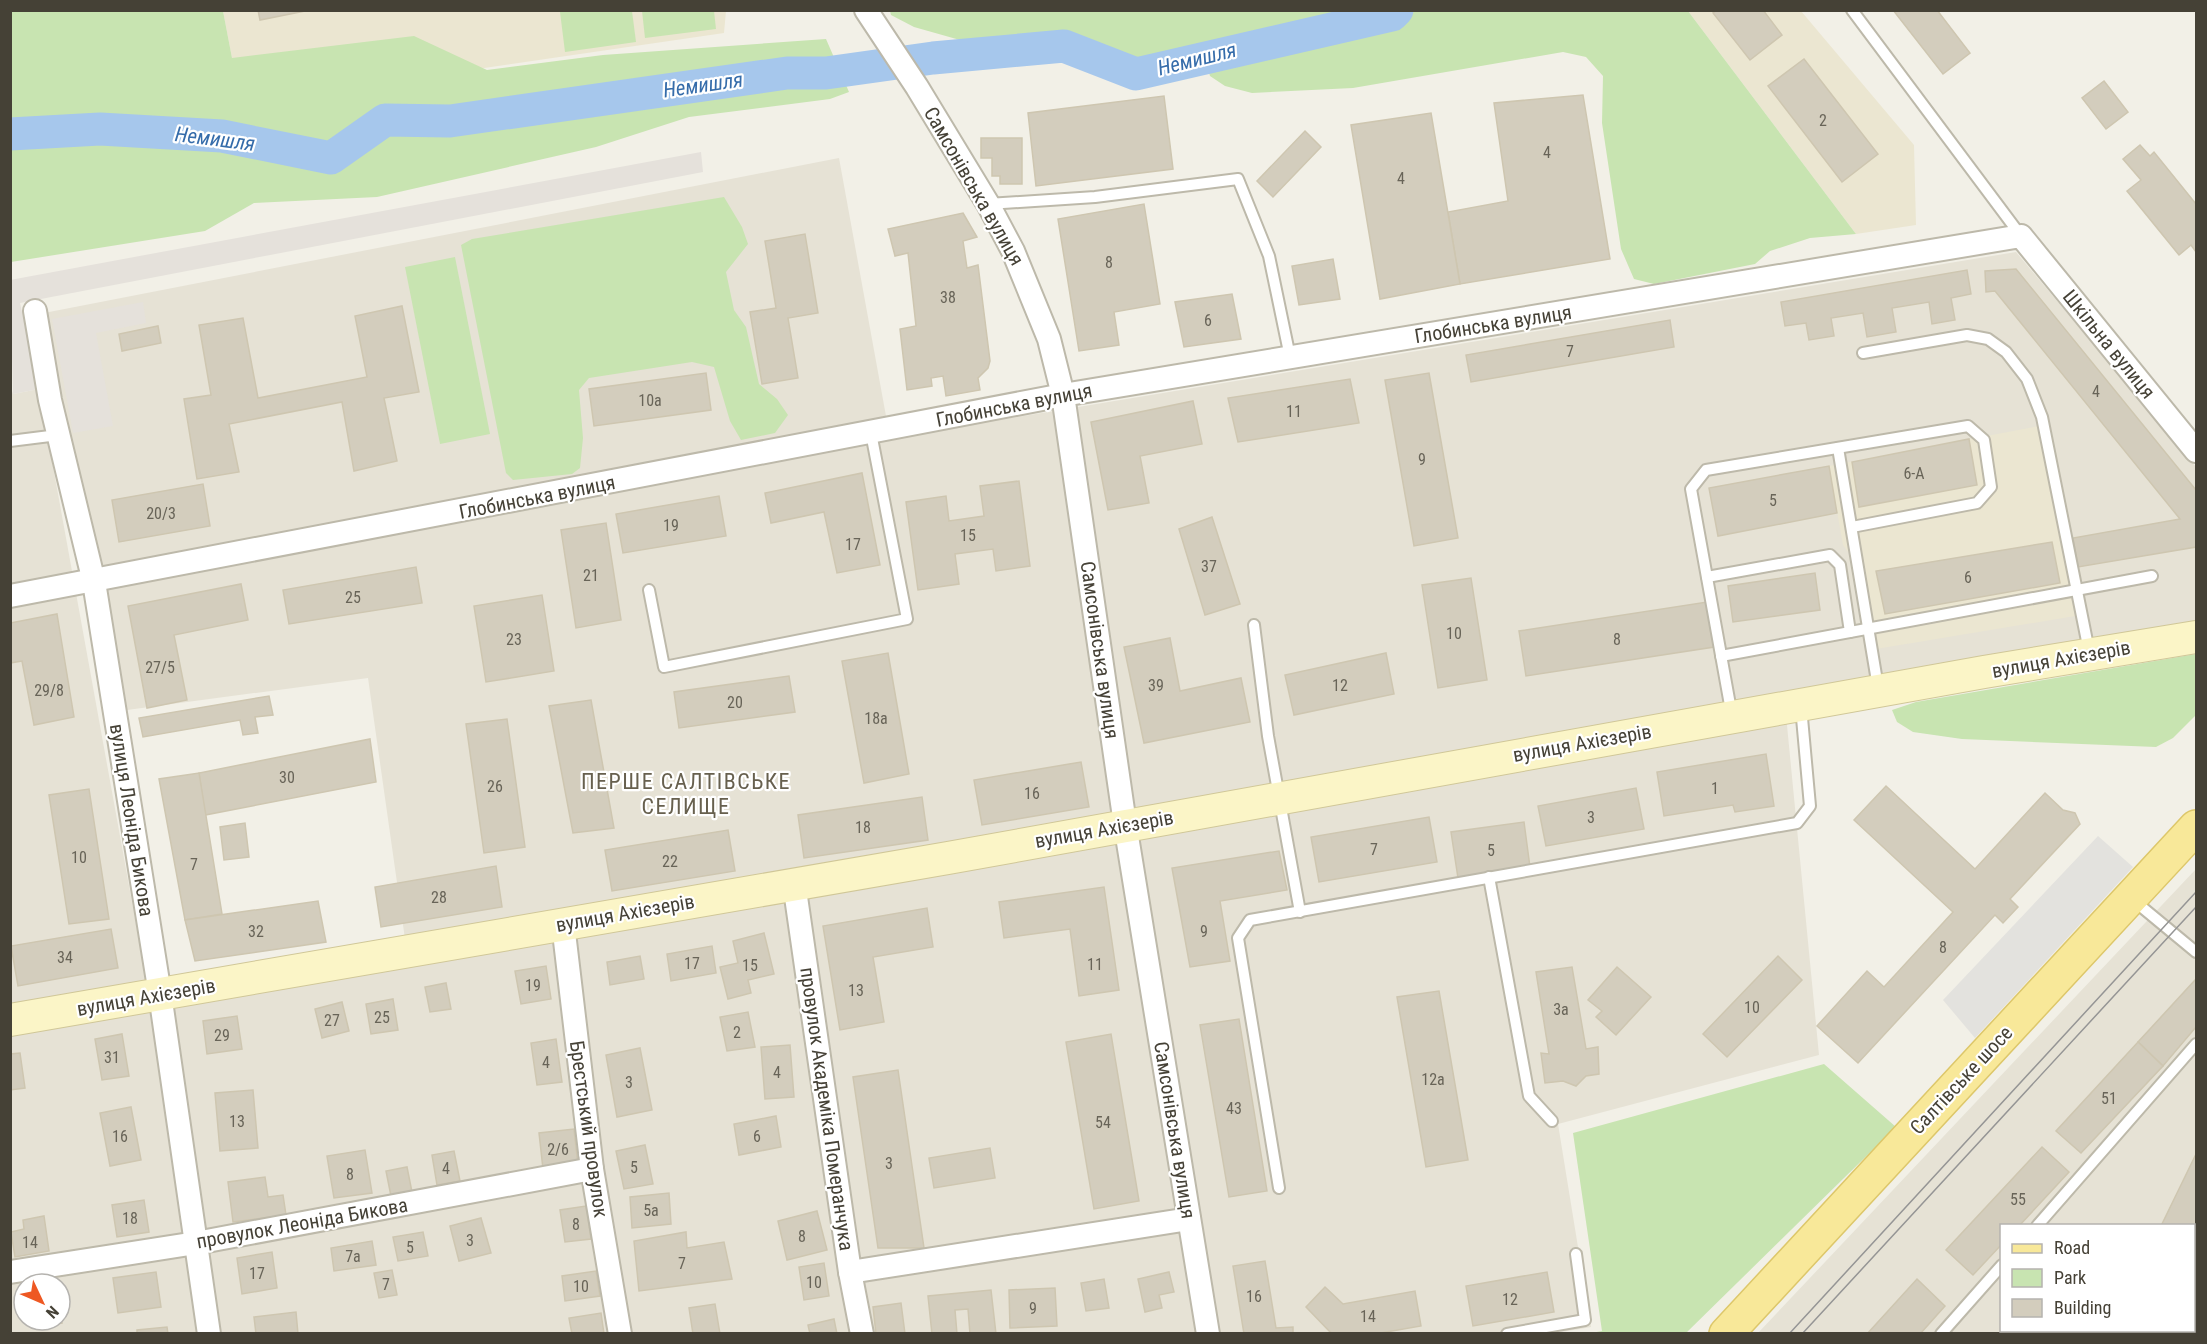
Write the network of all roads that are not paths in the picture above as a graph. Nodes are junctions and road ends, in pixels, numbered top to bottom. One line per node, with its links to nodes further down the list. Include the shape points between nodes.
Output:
1 (1852, 10): 4 (lane)
2 (868, 14): 3 (street, Самсонівська вулиця)
3 (988, 204): 7 (lane, via 1095,197 1238,179 1269,256); 8 (street, Самсонівська вулиця, via 1036,302)
4 (2021, 236): 7 (street, Глобинська вулиця); 13 (street, Шкільна вулиця)
5 (35, 311): 10 (street, вулиця Леоніда Бикова)
6 (1863, 352): 21 (lane, via 1967,335 1988,339 2006,352 2038,401)
7 (1290, 357): 8 (street, Глобинська вулиця)
8 (1063, 395): 9 (street, Глобинська вулиця); 32 (street, Самсонівська вулиця)
9 (871, 433): 19 (street, Глобинська вулиця); 20 (lane, via 907,620 664,667)
10 (58, 435): 11 (lane); 19 (street, вулиця Леоніда Бикова)
11 (10, 441)
12 (1838, 448): 14 (lane); 14 (lane, via 1968,426 1984,440 1991,487 1977,503); 18 (lane, via 1707,470 1691,489)
13 (2196, 451)
14 (1851, 527): 15 (lane)
15 (1857, 562): 16 (lane); 28 (lane)
16 (1840, 566): 18 (lane, via 1830,555); 24 (lane)
17 (2152, 576): 21 (lane)
18 (1707, 578): 27 (lane)
19 (94, 582): 22 (street, Глобинська вулиця); 40 (street, вулиця Леоніда Бикова)
20 (649, 590)
21 (2078, 590): 24 (lane); 26 (lane)
22 (10, 596)
23 (1254, 625): 31 (lane)
24 (1850, 632): 27 (lane)
25 (2196, 637): 26 (main road, вулиця Ахієзерів)
26 (2090, 654): 28 (main road, вулиця Ахієзерів)
27 (1721, 656): 30 (lane)
28 (1879, 691): 29 (main road, вулиця Ахієзерів)
29 (1800, 704): 30 (main road, вулиця Ахієзерів); 34 (lane, via 1810,806 1797,823)
30 (1732, 716): 31 (main road, вулиця Ахієзерів)
31 (1278, 797): 32 (main road, вулиця Ахієзерів); 37 (lane)
32 (1125, 824): 35 (main road, вулиця Ахієзерів); 46 (street, Самсонівська вулиця)
33 (2196, 826): 36 (main road, Салтівське шосе)
34 (1489, 877): 37 (lane); 43 (lane, via 1529,1096)
35 (795, 883): 38 (main road, вулиця Ахієзерів); 52 (street, провулок Академіка Померанчука)
36 (2131, 898): 39 (lane); 58 (main road, Салтівське шосе)
37 (1300, 912): 45 (lane, via 1250,921 1238,938)
38 (563, 924): 40 (main road, вулиця Ахієзерів); 44 (street, Брестський провулок)
39 (2196, 952)
40 (160, 994): 41 (main road, вулиця Ахієзерів); 48 (street, вулиця Леоніда Бикова)
41 (10, 1020)
42 (2196, 1044): 47 (lane)
43 (1552, 1121)
44 (592, 1169): 48 (street, провулок Леоніда Бикова); 54 (street, Брестський провулок)
45 (1279, 1188)
46 (1189, 1220): 52 (street); 56 (street, Самсонівська вулиця)
47 (2039, 1224)
48 (196, 1243): 51 (street, провулок Леоніда Бикова); 53 (street, вулиця Леоніда Бикова)
49 (1576, 1254): 57 (lane, via 1585,1320)
50 (2000, 1266): 59 (lane)
51 (10, 1272)
52 (850, 1272): 55 (street, провулок Академіка Померанчука)
53 (209, 1334)
54 (620, 1334)
55 (862, 1334)
56 (1208, 1334)
57 (1507, 1334)
58 (1726, 1334)
59 (1941, 1334)

